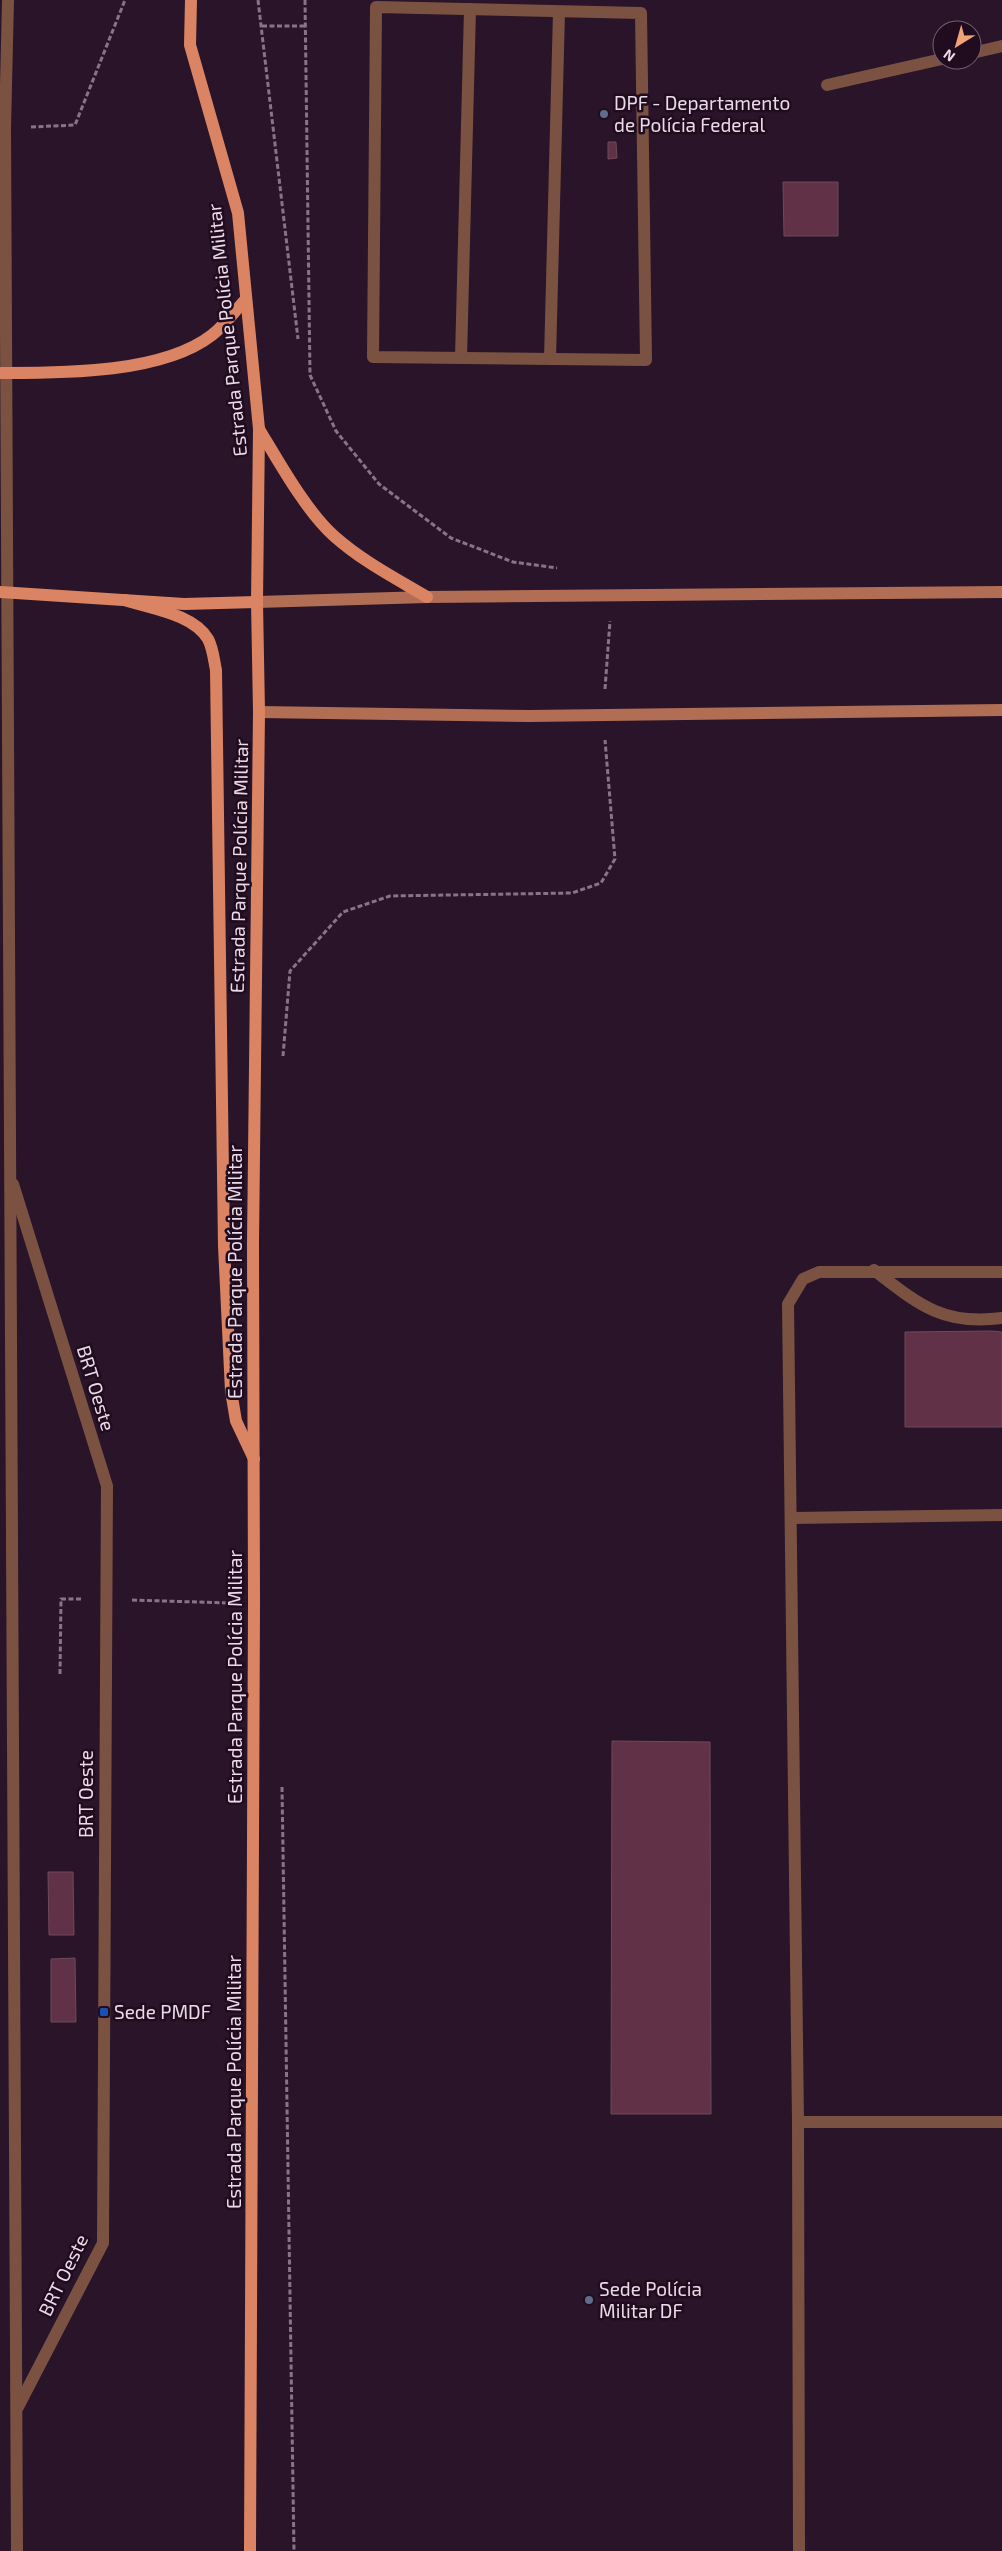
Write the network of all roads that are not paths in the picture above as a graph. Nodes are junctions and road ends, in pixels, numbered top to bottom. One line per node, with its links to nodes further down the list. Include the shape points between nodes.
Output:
1 (8, 0): 14 (lane, BRT Oeste)
2 (191, 0): 11 (main road, Estrada Parque Polícia Militar, via 190,46 238,213)
3 (441, 4): 5 (lane); 12 (lane, via 376,7 373,357)
4 (508, 6): 5 (lane); 6 (lane)
5 (470, 9): 12 (lane)
6 (559, 12): 13 (lane); 13 (lane, via 641,12 646,360)
7 (1002, 46): 8 (lane)
8 (982, 51)
9 (932, 62): 10 (lane)
10 (827, 85)
11 (246, 299): 14 (main road, via 212,335 182,351 140,364 87,371); 15 (main road, Estrada Parque Polícia Militar)
12 (461, 358): 13 (lane)
13 (550, 359)
14 (3, 373): 16 (lane, BRT Oeste)
15 (260, 429): 18 (main road, via 295,488 333,535 370,564); 20 (main road, Estrada Parque Polícia Militar)
16 (4, 592): 19 (main road); 23 (lane, BRT Oeste)
17 (1002, 592): 18 (street)
18 (427, 597): 20 (street)
19 (125, 600): 20 (main road, via 184,604); 27 (main road, via 188,621 200,629 209,641 216,670 226,1284 231,1391 236,1421)
20 (258, 602): 22 (main road, Estrada Parque Polícia Militar)
21 (1002, 710): 22 (street, via 603,716)
22 (259, 712): 27 (main road, Estrada Parque Polícia Militar)
23 (9, 1172): 32 (lane, BRT Oeste); 32 (lane, BRT Oeste, via 107,1486 103,2242)
24 (874, 1270): 25 (lane); 26 (lane, via 920,1305 936,1312 982,1321); 29 (lane, via 811,1273 800,1282 788,1304)
25 (1002, 1272)
26 (1002, 1318)
27 (254, 1459): 34 (main road, Estrada Parque Polícia Militar)
28 (1002, 1514): 29 (lane)
29 (791, 1518): 30 (lane)
30 (798, 2122): 31 (lane); 35 (lane)
31 (1002, 2122)
32 (16, 2410): 33 (lane, BRT Oeste)
33 (17, 2551)
34 (250, 2551)
35 (799, 2551)

